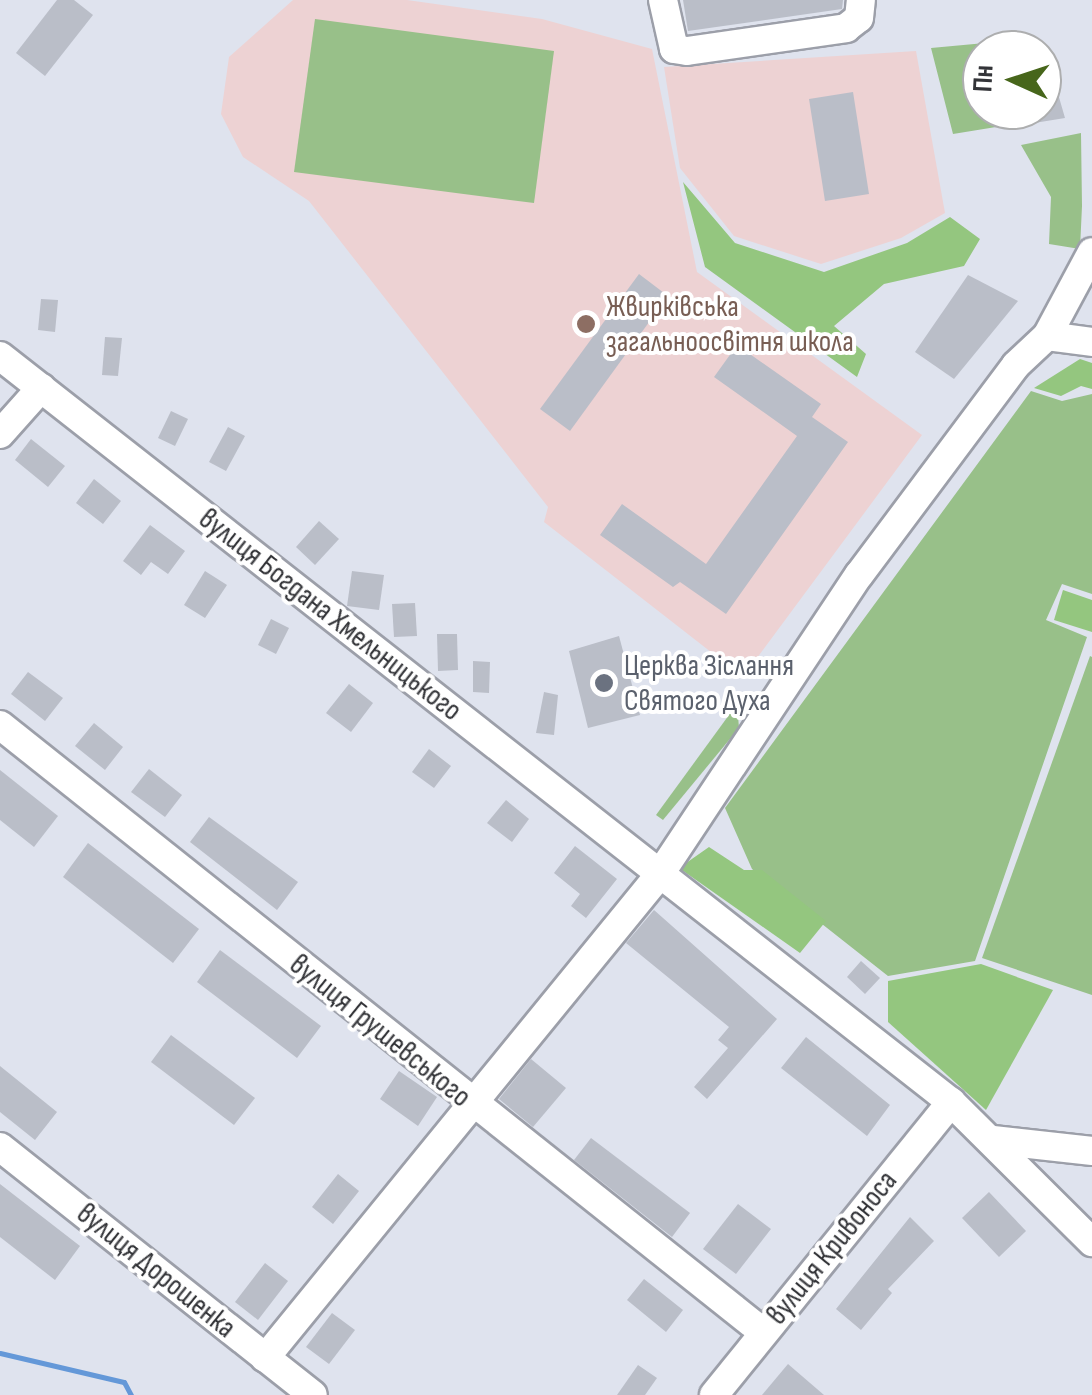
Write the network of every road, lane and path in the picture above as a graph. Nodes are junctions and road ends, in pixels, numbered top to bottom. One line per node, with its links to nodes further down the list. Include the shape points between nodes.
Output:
1 (662, 0): 2 (street, via 674,49 687,51 846,28 859,18)
2 (861, 0)
3 (1092, 252): 4 (street)
4 (1047, 336): 5 (street); 10 (street, via 1016,365 858,575)
5 (1092, 342)
6 (0, 356): 7 (street, вулиця Богдана Хмельницького)
7 (41, 388): 8 (street); 10 (street, вулиця Богдана Хмельницького)
8 (0, 434)
9 (0, 724): 11 (street, вулиця Грушевського)
10 (660, 874): 11 (street); 12 (street, вулиця Богдана Хмельницького)
11 (469, 1102): 17 (street, вулиця Грушевського); 18 (street)
12 (951, 1102): 13 (street, вулиця Богдана Хмельницького); 17 (street, вулиця Кривоноса)
13 (993, 1140): 15 (street); 16 (street, вулиця Богдана Хмельницького)
14 (0, 1147): 18 (street, вулиця Дорошенка)
15 (1092, 1151)
16 (1092, 1242)
17 (764, 1333): 20 (street, вулиця Кривоноса)
18 (265, 1358): 19 (street, вулиця Дорошенка)
19 (313, 1395)
20 (714, 1395)

